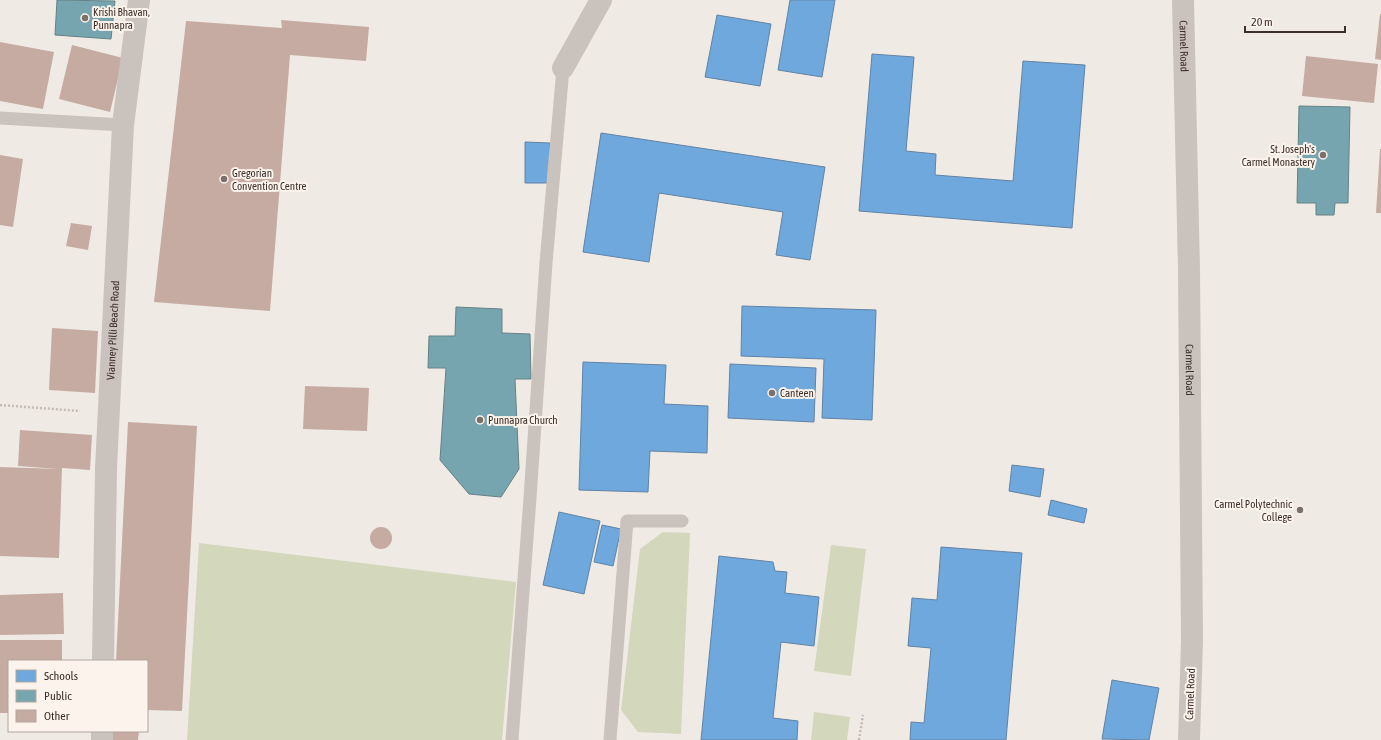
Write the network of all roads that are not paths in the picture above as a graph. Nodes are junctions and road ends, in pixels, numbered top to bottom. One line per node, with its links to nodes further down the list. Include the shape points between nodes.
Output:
1 (140, 0): 6 (street, Vianney Pilli Beach Road)
2 (601, 0): 4 (street)
3 (1184, 0): 11 (street, Carmel Road, via 1192,624)
4 (563, 68): 9 (lane, via 545,271)
5 (0, 118): 6 (lane)
6 (123, 125): 8 (street, Vianney Pilli Beach Road, via 108,413)
7 (682, 521): 10 (lane, via 627,522)
8 (103, 660)
9 (512, 740)
10 (610, 740)
11 (1189, 740)

